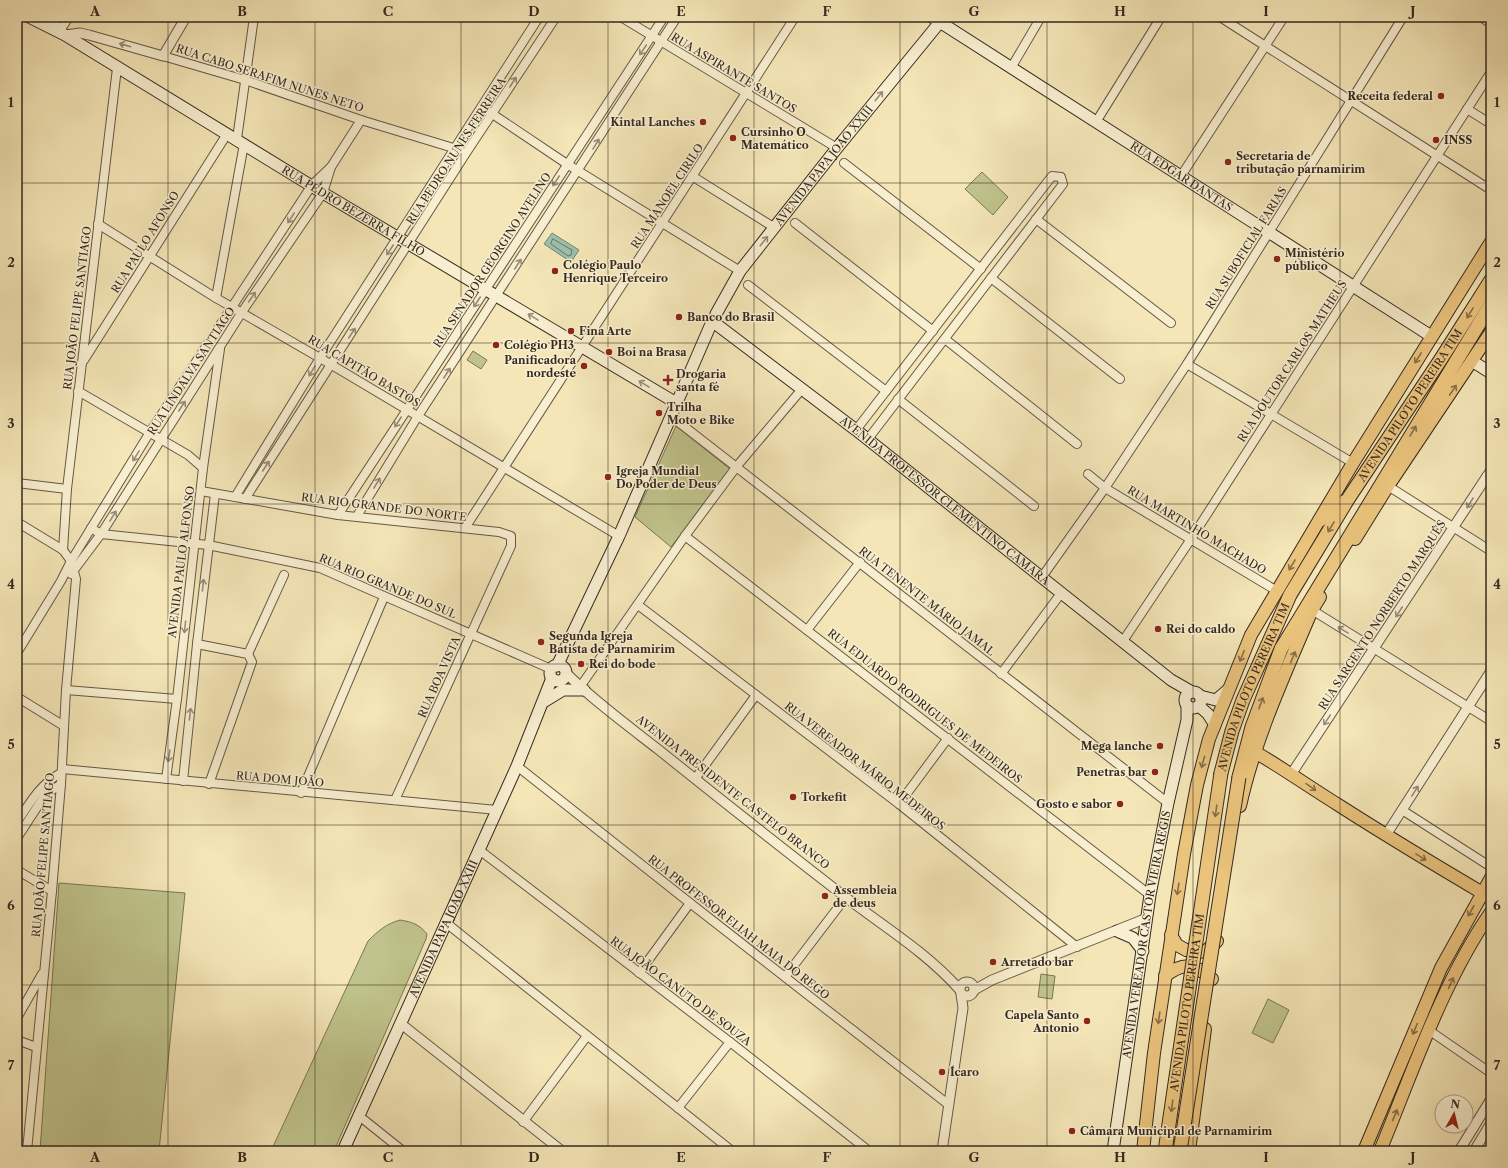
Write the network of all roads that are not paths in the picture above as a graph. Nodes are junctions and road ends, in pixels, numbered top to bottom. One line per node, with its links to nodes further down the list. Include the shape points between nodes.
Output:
1 (29, 17): 20 (main road, RUA PEDRO BEZERRA FILHO)
2 (59, 17): 20 (street)
3 (69, 17): 20 (street)
4 (186, 17): 24 (street)
5 (254, 17): 28 (street)
6 (539, 17): 31 (street, RUA PEDRO NUNES FERREIRA)
7 (556, 17): 33 (street, RUA PEDRO NUNES FERREIRA, one-way to 7)
8 (621, 17): 21 (street, RUA ASPIRANTE SANTOS)
9 (664, 17): 21 (street, RUA SENADOR GEORGINO AVELINO)
10 (678, 17): 22 (street)
11 (795, 17): 29 (street, RUA MANOEL CIRILO)
12 (1041, 17): 26 (street)
13 (1161, 17): 35 (street)
14 (1220, 17): 23 (street)
15 (1284, 17): 23 (street)
16 (1403, 17): 30 (street, RUA SUBOFICIAL FARIAS)
17 (1481, 17): 19 (street)
18 (936, 20): 26 (main road, RUA EDGAR DANTAS); 39 (main road, AVENIDA PAPA JOÃO XXIII, one-way to 18)
19 (1491, 24)
20 (59, 32): 24 (street, RUA CABO SERAFIM NUNES NETO, one-way to 20, via 89,35); 25 (main road, RUA PEDRO BEZERRA FILHO)
21 (652, 36): 22 (street, RUA ASPIRANTE SANTOS); 44 (street, RUA SENADOR GEORGINO AVELINO, one-way to 44)
22 (661, 42): 29 (street, RUA ASPIRANTE SANTOS); 46 (street, one-way to 22)
23 (1265, 46): 30 (street); 48 (street)
24 (163, 56): 28 (street, RUA CABO SERAFIM NUNES NETO)
25 (117, 68): 37 (main road, RUA PEDRO BEZERRA FILHO); 57 (street, RUA JOÃO FELIPE SANTIAGO)
26 (1011, 68): 35 (main road, RUA EDGAR DANTAS)
27 (1491, 72): 32 (street, RUA DOUTOR CARLOS MATHEUS)
28 (245, 80): 34 (street, RUA CABO SERAFIM NUNES NETO); 38 (street)
29 (747, 93): 39 (street, RUA ASPIRANTE SANTOS); 47 (street, RUA MANOEL CIRILO)
30 (1350, 99): 42 (street); 59 (street, RUA SUBOFICIAL FARIAS)
31 (482, 107): 33 (street); 40 (street, RUA PEDRO NUNES FERREIRA)
32 (1467, 109): 36 (street); 42 (street, RUA DOUTOR CARLOS MATHEUS)
33 (492, 113): 41 (street, RUA PEDRO NUNES FERREIRA); 44 (street)
34 (361, 120): 40 (street, RUA CABO SERAFIM NUNES NETO); 45 (street, RUA LINDALVA SANTIAGO)
35 (1096, 122): 48 (main road, RUA EDGAR DANTAS)
36 (1491, 124)
37 (227, 134): 38 (main road, RUA PEDRO BEZERRA FILHO); 65 (street, RUA PAULO AFONSO)
38 (241, 142): 49 (main road, RUA PEDRO BEZERRA FILHO); 76 (street)
39 (837, 148): 58 (main road, AVENIDA PAPA JOÃO XXIII)
40 (456, 149): 41 (street, RUA CABO SERAFIM NUNES NETO); 60 (street, RUA PEDRO NUNES FERREIRA)
41 (466, 153): 62 (street, RUA PEDRO NUNES FERREIRA)
42 (1435, 156): 51 (street); 73 (street, RUA DOUTOR CARLOS MATHEUS)
43 (844, 163): 66 (street)
44 (567, 164): 46 (street); 72 (street, RUA SENADOR GEORGINO AVELINO, one-way to 72)
45 (331, 167): 49 (street, RUA LINDALVA SANTIAGO); 52 (street, RUA LINDALVA SANTIAGO)
46 (579, 172): 55 (street); 75 (street, one-way to 46)
47 (692, 176): 55 (street, RUA MANOEL CIRILO); 58 (street)
48 (1181, 176): 59 (main road, RUA EDGAR DANTAS)
49 (312, 186): 52 (main road, RUA PEDRO BEZERRA FILHO); 79 (street, RUA LINDALVA SANTIAGO, one-way to 79)
50 (1044, 187): 53 (street); 53 (street, via 1052,176 1061,177 1063,184); 63 (street)
51 (1491, 190)
52 (323, 193): 60 (main road, RUA PEDRO BEZERRA FILHO); 80 (street, RUA LINDALVA SANTIAGO, one-way to 52)
53 (1055, 195): 54 (street)
54 (1036, 219): 64 (street); 83 (street)
55 (662, 222): 67 (street); 89 (street, RUA MANOEL CIRILO)
56 (795, 223): 84 (street)
57 (98, 224): 65 (street, RUA CAPITÃO BASTOS); 92 (street, RUA JOÃO FELIPE SANTIAGO)
58 (775, 228): 67 (main road, AVENIDA PAPA JOÃO XXIII, one-way to 58)
59 (1269, 233): 73 (main road, RUA EDGAR DANTAS); 94 (street, RUA SUBOFICIAL FARIAS)
60 (399, 236): 62 (main road, RUA PEDRO BEZERRA FILHO); 70 (street, RUA PEDRO NUNES FERREIRA, one-way to 70)
61 (1491, 242): 86 (main road)
62 (410, 243): 72 (main road, RUA PEDRO BEZERRA FILHO); 74 (street, RUA PEDRO NUNES FERREIRA)
63 (999, 246): 64 (street); 66 (street)
64 (1009, 254): 68 (street)
65 (149, 257): 76 (street, RUA CAPITÃO BASTOS); 92 (street, RUA PAULO AFONSO)
66 (981, 269): 78 (street)
67 (740, 271): 82 (main road, AVENIDA PAPA JOÃO XXIII)
68 (991, 278): 81 (street); 98 (street)
69 (1491, 280): 129 (highway, AVENIDA PILOTO PEREIRA TIM, one-way to 129)
70 (370, 282): 74 (street); 90 (street, RUA PEDRO NUNES FERREIRA)
71 (748, 285): 101 (street)
72 (486, 288): 75 (main road, RUA PEDRO BEZERRA FILHO); 104 (street, RUA SENADOR GEORGINO AVELINO, one-way to 104)
73 (1353, 288): 86 (main road, RUA EDGAR DANTAS); 105 (street, RUA DOUTOR CARLOS MATHEUS)
74 (381, 289): 93 (street, RUA PEDRO NUNES FERREIRA, one-way to 74)
75 (498, 296): 89 (main road, RUA PEDRO BEZERRA FILHO, one-way to 75); 106 (street, one-way to 75)
76 (216, 298): 79 (street, RUA CAPITÃO BASTOS)
77 (1491, 304): 248 (highway, AVENIDA PILOTO PEREIRA TIM, one-way to 77, bridge, via 1238,777 1252,727 1281,649)
78 (952, 306): 81 (street); 84 (street)
79 (232, 307): 80 (street, RUA CAPITÃO BASTOS); 109 (street, RUA LINDALVA SANTIAGO)
80 (242, 312): 88 (street, RUA LINDALVA SANTIAGO); 90 (street, RUA CAPITÃO BASTOS)
81 (963, 314): 87 (street)
82 (714, 321): 99 (main road, AVENIDA PROFESSOR CLEMENTINO CÂMARA); 103 (main road, AVENIDA PAPA JOÃO XXIII)
83 (1171, 323)
84 (933, 331): 95 (street)
85 (1491, 332): 91 (main road)
86 (1431, 336): 115 (main road, one-way to 115)
87 (945, 338): 97 (street); 114 (street)
88 (220, 347): 111 (street, RUA LINDALVA SANTIAGO, one-way to 88); 117 (street, AVENIDA PAULO ALFONSO)
89 (584, 347): 103 (main road, RUA PEDRO BEZERRA FILHO, one-way to 89); 118 (street, RUA MANOEL CIRILO)
90 (320, 358): 93 (street, RUA CAPITÃO BASTOS); 110 (street, RUA PEDRO NUNES FERREIRA, one-way to 110)
91 (1472, 361): 96 (main road); 122 (main road, one-way to 91)
92 (82, 363): 100 (street, RUA JOÃO FELIPE SANTIAGO)
93 (332, 364): 104 (street, RUA CAPITÃO BASTOS); 113 (street, RUA PEDRO NUNES FERREIRA)
94 (1187, 364): 105 (street); 123 (street, RUA SUBOFICIAL FARIAS)
95 (905, 367): 97 (street); 101 (street)
96 (1491, 373)
97 (916, 376): 102 (street)
98 (1120, 379)
99 (802, 389): 108 (main road, AVENIDA PROFESSOR CLEMENTINO CÂMARA); 116 (street)
100 (78, 391): 109 (street); 124 (street, RUA JOÃO FELIPE SANTIAGO)
101 (886, 391): 108 (street)
102 (898, 400): 112 (street); 130 (street)
103 (678, 404): 107 (main road, AVENIDA PAPA JOÃO XXIII)
104 (407, 409): 106 (street, RUA CAPITÃO BASTOS); 131 (street, RUA SENADOR GEORGINO AVELINO, one-way to 131)
105 (1269, 415): 115 (street); 141 (street, RUA DOUTOR CARLOS MATHEUS)
106 (418, 416): 118 (street, RUA CAPITÃO BASTOS); 132 (street, one-way to 106)
107 (672, 417): 116 (street, RUA TENENTE MÁRIO JAMAL); 139 (main road, AVENIDA PAPA JOÃO XXIII)
108 (856, 430): 112 (main road, AVENIDA PROFESSOR CLEMENTINO CÂMARA)
109 (150, 432): 111 (street); 135 (street, RUA LINDALVA SANTIAGO, one-way to 135)
110 (273, 436): 113 (street); 127 (street, RUA PEDRO NUNES FERREIRA)
111 (161, 439): 117 (street, via 188,454); 138 (street, RUA LINDALVA SANTIAGO, one-way to 111)
112 (868, 439): 151 (main road, AVENIDA PROFESSOR CLEMENTINO CÂMARA)
113 (282, 442): 128 (street, RUA PEDRO NUNES FERREIRA, one-way to 113)
114 (1077, 444)
115 (1353, 463): 133 (main road)
116 (737, 466): 140 (street); 148 (street, RUA TENENTE MÁRIO JAMAL)
117 (203, 468): 125 (street, AVENIDA PAULO ALFONSO)
118 (505, 468): 136 (street, RUA MANOEL CIRILO); 139 (street, RUA CAPITÃO BASTOS)
119 (1491, 470): 137 (street, RUA SARGENTO NORBERTO MARQUÊS, one-way to 137)
120 (1088, 474): 123 (street)
121 (17, 483): 124 (street)
122 (1388, 486): 137 (street); 157 (main road)
123 (1105, 488): 141 (street, RUA MARTINHO MACHADO); 151 (street, RUA SUBOFICIAL FARIAS)
124 (67, 489): 145 (street, RUA JOÃO FELIPE SANTIAGO)
125 (201, 491): 126 (street, RUA RIO GRANDE DO NORTE); 143 (street, AVENIDA PAULO ALFONSO)
126 (215, 494): 127 (street, RUA RIO GRANDE DO NORTE); 144 (street)
127 (235, 497): 128 (street, RUA RIO GRANDE DO NORTE)
128 (245, 499): 131 (street, RUA RIO GRANDE DO NORTE)
129 (1348, 499): 133 (highway); 247 (highway, AVENIDA PILOTO PEREIRA TIM, one-way to 247, bridge, via 1283,608 1232,731 1221,773)
130 (1034, 506)
131 (338, 515): 132 (street, RUA RIO GRANDE DO NORTE)
132 (357, 516): 136 (street, RUA RIO GRANDE DO NORTE)
133 (1320, 520): 153 (main road, one-way to 153)
134 (17, 522): 145 (street)
135 (91, 528): 138 (street, RUA RIO GRANDE DO SUL); 147 (street, RUA LINDALVA SANTIAGO)
136 (465, 528): 142 (street, RUA RIO GRANDE DO NORTE, via 507,533)
137 (1454, 529): 146 (street); 162 (street, RUA SARGENTO NORBERTO MARQUÊS, one-way to 162)
138 (101, 534): 143 (street, RUA RIO GRANDE DO SUL); 149 (street, RUA LINDALVA SANTIAGO)
139 (619, 536): 166 (main road, AVENIDA PAPA JOÃO XXIII, via 568,645)
140 (685, 536): 156 (street); 158 (street, RUA EDUARDO RODRIGUES DE MEDEIROS)
141 (1191, 539): 153 (street, RUA MARTINHO MACHADO); 160 (street, RUA DOUTOR CARLOS MATHEUS)
142 (512, 541): 159 (street, RUA BOA VISTA)
143 (194, 543): 144 (street, RUA RIO GRANDE DO SUL); 173 (street, AVENIDA PAULO ALFONSO, one-way to 173)
144 (208, 545): 155 (street, RUA RIO GRANDE DO SUL, via 310,565); 161 (street, one-way to 144)
145 (63, 550): 147 (street, RUA JOÃO FELIPE SANTIAGO)
146 (1491, 551)
147 (71, 561): 149 (street, RUA JOÃO FELIPE SANTIAGO); 152 (street, RUA LINDALVA SANTIAGO)
148 (860, 562): 158 (street); 167 (street, RUA TENENTE MÁRIO JAMAL)
149 (75, 571): 152 (street, RUA LINDALVA SANTIAGO); 170 (street, RUA JOÃO FELIPE SANTIAGO, via 76,587)
150 (284, 575): 164 (street)
151 (1042, 576): 154 (main road, AVENIDA PROFESSOR CLEMENTINO CÂMARA)
152 (61, 581): 163 (street, RUA LINDALVA SANTIAGO)
153 (1277, 591): 169 (main road, one-way to 169, via 1251,636)
154 (1062, 592): 160 (main road, AVENIDA PROFESSOR CLEMENTINO CÂMARA); 167 (street)
155 (384, 597): 159 (street, RUA RIO GRANDE DO SUL); 190 (street)
156 (638, 605): 168 (street); 171 (street, RUA VEREADOR MÁRIO MEDEIROS)
157 (1312, 610): 162 (street, one-way to 157); 181 (main road, one-way to 157)
158 (807, 630): 180 (street, RUA EDUARDO RODRIGUES DE MEDEIROS)
159 (471, 634): 166 (street, RUA RIO GRANDE DO SUL); 191 (street, RUA BOA VISTA)
160 (1123, 641): 174 (main road, AVENIDA PROFESSOR CLEMENTINO CÂMARA)
161 (197, 644): 164 (street); 187 (street, one-way to 161)
162 (1374, 650): 176 (street); 184 (street, RUA SARGENTO NORBERTO MARQUÊS, one-way to 184)
163 (17, 654)
164 (248, 654): 189 (street, via 252,662)
165 (1491, 671): 176 (street)
166 (559, 673): 168 (street, AVENIDA PRESIDENTE CASTELO BRANCO); 175 (main road, AVENIDA PAPA JOÃO XXIII)
167 (1001, 674): 192 (street, RUA TENENTE MÁRIO JAMAL)
168 (582, 688): 175 (main road, via 563,690); 186 (street, AVENIDA PRESIDENTE CASTELO BRANCO)
169 (1229, 689): 174 (main road, AVENIDA PROFESSOR CLEMENTINO CÂMARA, via 1216,700); 178 (main road)
170 (66, 690): 173 (street); 179 (street, RUA JOÃO FELIPE SANTIAGO)
171 (756, 695): 186 (street); 193 (street, RUA VEREADOR MÁRIO MEDEIROS)
172 (17, 697): 179 (street)
173 (177, 699): 185 (street, AVENIDA PAULO ALFONSO, one-way to 185)
174 (1193, 701): 178 (main road, AVENIDA PROFESSOR CLEMENTINO CÂMARA, via 1208,714); 192 (main road, AVENIDA VEREADOR CASTOR VIEIRA REGIS)
175 (544, 703): 182 (main road, AVENIDA PAPA JOÃO XXIII)
176 (1468, 706): 177 (street); 195 (street, one-way to 176)
177 (1491, 721)
178 (1215, 725): 212 (main road, one-way to 212, via 1197,785)
179 (64, 726): 183 (street, RUA JOÃO FELIPE SANTIAGO)
180 (948, 738): 193 (street); 204 (street, RUA EDUARDO RODRIGUES DE MEDEIROS)
181 (1254, 752): 184 (main road); 213 (main road, via 1233,838)
182 (517, 766): 194 (main road, AVENIDA PAPA JOÃO XXIII); 207 (street, RUA PROFESSOR ELIAH MAIA DO REGO)
183 (61, 771): 185 (street, RUA DOM JOÃO); 188 (street, RUA JOÃO FELIPE SANTIAGO); 196 (street, via 38,791)
184 (1292, 773): 197 (main road, one-way to 197, via 1326,798)
185 (166, 779): 187 (street, RUA DOM JOÃO)
186 (695, 779): 206 (street, AVENIDA PRESIDENTE CASTELO BRANCO)
187 (183, 781): 189 (street, RUA DOM JOÃO)
188 (61, 784): 198 (street, via 45,795); 203 (street, RUA JOÃO FELIPE SANTIAGO)
189 (208, 784): 190 (street, RUA DOM JOÃO)
190 (301, 792): 191 (street, RUA DOM JOÃO)
191 (395, 800): 194 (street, RUA DOM JOÃO)
192 (1168, 802): 204 (main road, AVENIDA VEREADOR CASTOR VIEIRA REGIS)
193 (899, 804): 214 (street, RUA VEREADOR MÁRIO MEDEIROS)
194 (497, 810): 199 (main road, AVENIDA PAPA JOÃO XXIII)
195 (1402, 810): 197 (street); 200 (street)
196 (17, 822)
197 (1386, 835): 205 (main road, one-way to 205)
198 (17, 838)
199 (478, 849): 210 (main road, AVENIDA PAPA JOÃO XXIII); 217 (street, RUA JOÃO CANUTO DE SOUZA)
200 (1491, 867)
201 (17, 870): 203 (street)
202 (1491, 878): 205 (main road)
203 (52, 891): 216 (street, RUA JOÃO FELIPE SANTIAGO)
204 (1150, 895): 209 (main road, AVENIDA VEREADOR CASTOR VIEIRA REGIS)
205 (1486, 896): 250 (main road, one-way to 250, via 1441,968)
206 (846, 897): 219 (street); 221 (street, AVENIDA PRESIDENTE CASTELO BRANCO)
207 (690, 904): 217 (street); 219 (street, RUA PROFESSOR ELIAH MAIA DO REGO)
208 (1491, 912): 224 (main road, one-way to 208, via 1460,964)
209 (1147, 918): 211 (street); 215 (main road, AVENIDA VEREADOR CASTOR VIEIRA REGIS)
210 (445, 922): 223 (main road, AVENIDA PAPA JOÃO XXIII); 225 (street)
211 (1117, 931): 214 (street); 215 (main road, via 1132,938)
212 (1171, 935): 213 (main road, via 1176,945 1192,951 1206,951); 218 (main road)
213 (1217, 941): 220 (main road)
214 (1077, 947): 221 (street)
215 (1142, 952): 245 (main road, AVENIDA VEREADOR CASTOR VIEIRA REGIS)
216 (43, 972): 222 (street); 228 (street, RUA JOÃO FELIPE SANTIAGO)
217 (639, 973): 227 (street, RUA JOÃO CANUTO DE SOUZA)
218 (1165, 976): 220 (main road, via 1183,966 1199,968); 246 (main road, one-way to 246)
219 (785, 977): 231 (street, RUA PROFESSOR ELIAH MAIA DO REGO)
220 (1212, 979): 249 (main road)
221 (967, 989): 231 (street)
222 (17, 1018)
223 (400, 1023): 233 (main road, AVENIDA PAPA JOÃO XXIII); 234 (street)
224 (1430, 1032): 229 (street); 251 (main road, one-way to 224)
225 (587, 1036): 232 (street); 234 (street)
226 (17, 1040): 228 (street)
227 (730, 1042): 232 (street); 238 (street, RUA JOÃO CANUTO DE SOUZA)
228 (36, 1047): 239 (street, RUA JOÃO FELIPE SANTIAGO)
229 (1491, 1073)
230 (1491, 1099): 236 (street)
231 (949, 1105): 244 (street)
232 (678, 1108): 243 (street)
233 (358, 1115): 240 (main road, AVENIDA PAPA JOÃO XXIII); 241 (street)
234 (523, 1122): 242 (street)
235 (1491, 1123): 237 (street)
236 (1468, 1137): 237 (street); 252 (street)
237 (1476, 1147)
238 (867, 1150)
239 (27, 1151)
240 (343, 1151)
241 (403, 1151)
242 (562, 1151)
243 (732, 1151)
244 (942, 1151)
245 (1113, 1151)
246 (1143, 1151)
247 (1165, 1151)
248 (1180, 1151)
249 (1189, 1151)
250 (1364, 1151)
251 (1380, 1151)
252 (1459, 1151)

